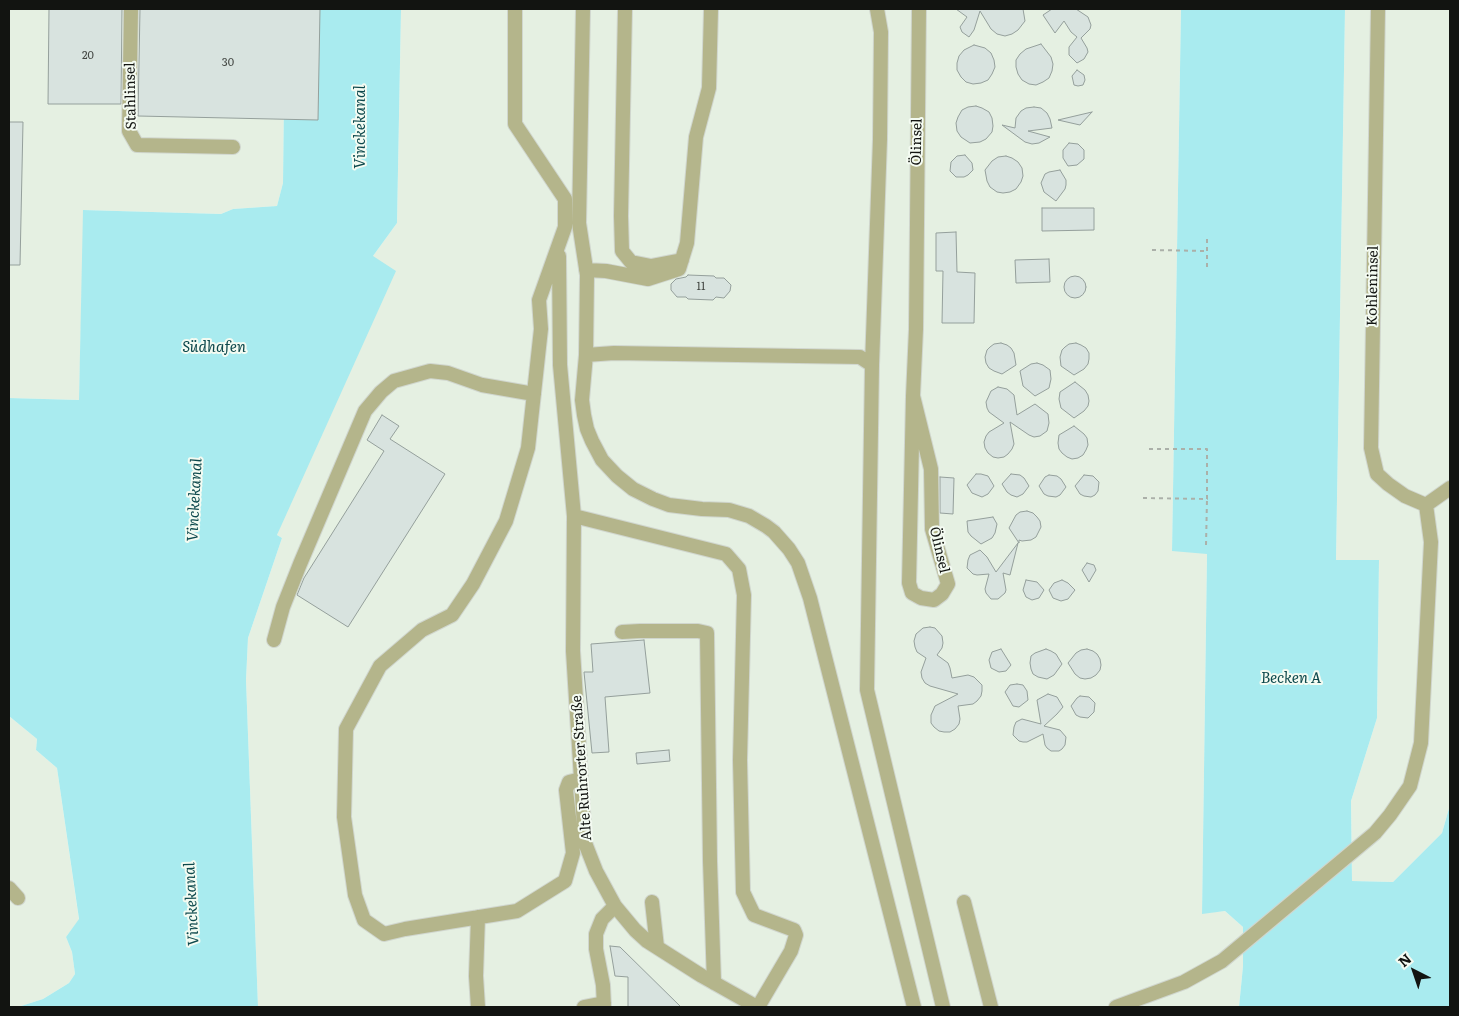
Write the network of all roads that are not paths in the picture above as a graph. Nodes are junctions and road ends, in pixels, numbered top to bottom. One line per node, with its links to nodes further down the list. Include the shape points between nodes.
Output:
1 (130, 9): 9 (street, Stahlinsel, via 129,131 137,145)
2 (515, 9): 10 (street, via 515,124 565,199 565,227)
3 (583, 9): 12 (street, via 579,223)
4 (625, 9): 11 (street, via 622,251 631,262 651,266)
5 (711, 9): 11 (street, via 709,88 696,137 687,243)
6 (877, 9): 14 (street, via 880,139)
7 (919, 9): 16 (street, Ölinsel)
8 (1378, 9): 18 (street, Kohleninsel, via 1371,448 1377,474 1405,496)
9 (233, 147)
10 (559, 244): 15 (street, via 540,300 541,329); 19 (street, Alte Ruhrorter Straße, via 560,365)
11 (682, 260): 12 (street, via 678,270 648,279)
12 (586, 270): 13 (street)
13 (586, 355): 14 (street, via 860,357); 33 (street, via 582,400 587,429 602,460 616,476 642,494 670,505 729,510 758,520 774,532 798,563 810,598)
14 (872, 365): 34 (street, via 867,690)
15 (534, 394): 21 (street, via 430,371 394,381 381,392 365,411 300,564); 26 (street, via 528,448 506,521 473,584 452,615 422,630 380,666 346,729 344,816 355,895 364,920 384,934)
16 (913, 396): 16 (street, Ölinsel, via 909,583 912,593 934,600 948,584 932,529 931,469)
17 (1450, 488): 18 (street)
18 (1426, 505): 36 (street, via 1431,542 1421,743 1410,786 1375,833 1222,962 1184,982)
19 (574, 516): 22 (street, Alte Ruhrorter Straße, via 573,651); 32 (street, via 726,554 739,568 744,595 740,760 743,892 754,916 794,930 796,935 792,952)
20 (622, 632): 28 (street, via 707,633)
21 (274, 640)
22 (581, 779): 25 (street, Alte Ruhrorter Straße, via 586,842 596,871); 26 (street, via 569,782 566,790 573,853 565,881 517,911)
23 (652, 902): 27 (street)
24 (964, 902): 35 (street)
25 (615, 906): 27 (street, Alte Ruhrorter Straße, via 635,930); 29 (street, via 602,920 596,934)
26 (478, 917): 30 (street)
27 (657, 948): 28 (street, Alte Ruhrorter Straße)
28 (714, 983): 32 (street, Alte Ruhrorter Straße)
29 (604, 1005): 31 (street)
30 (478, 1007)
31 (584, 1007)
32 (758, 1007)
33 (914, 1007)
34 (944, 1007)
35 (992, 1007)
36 (1116, 1007)

